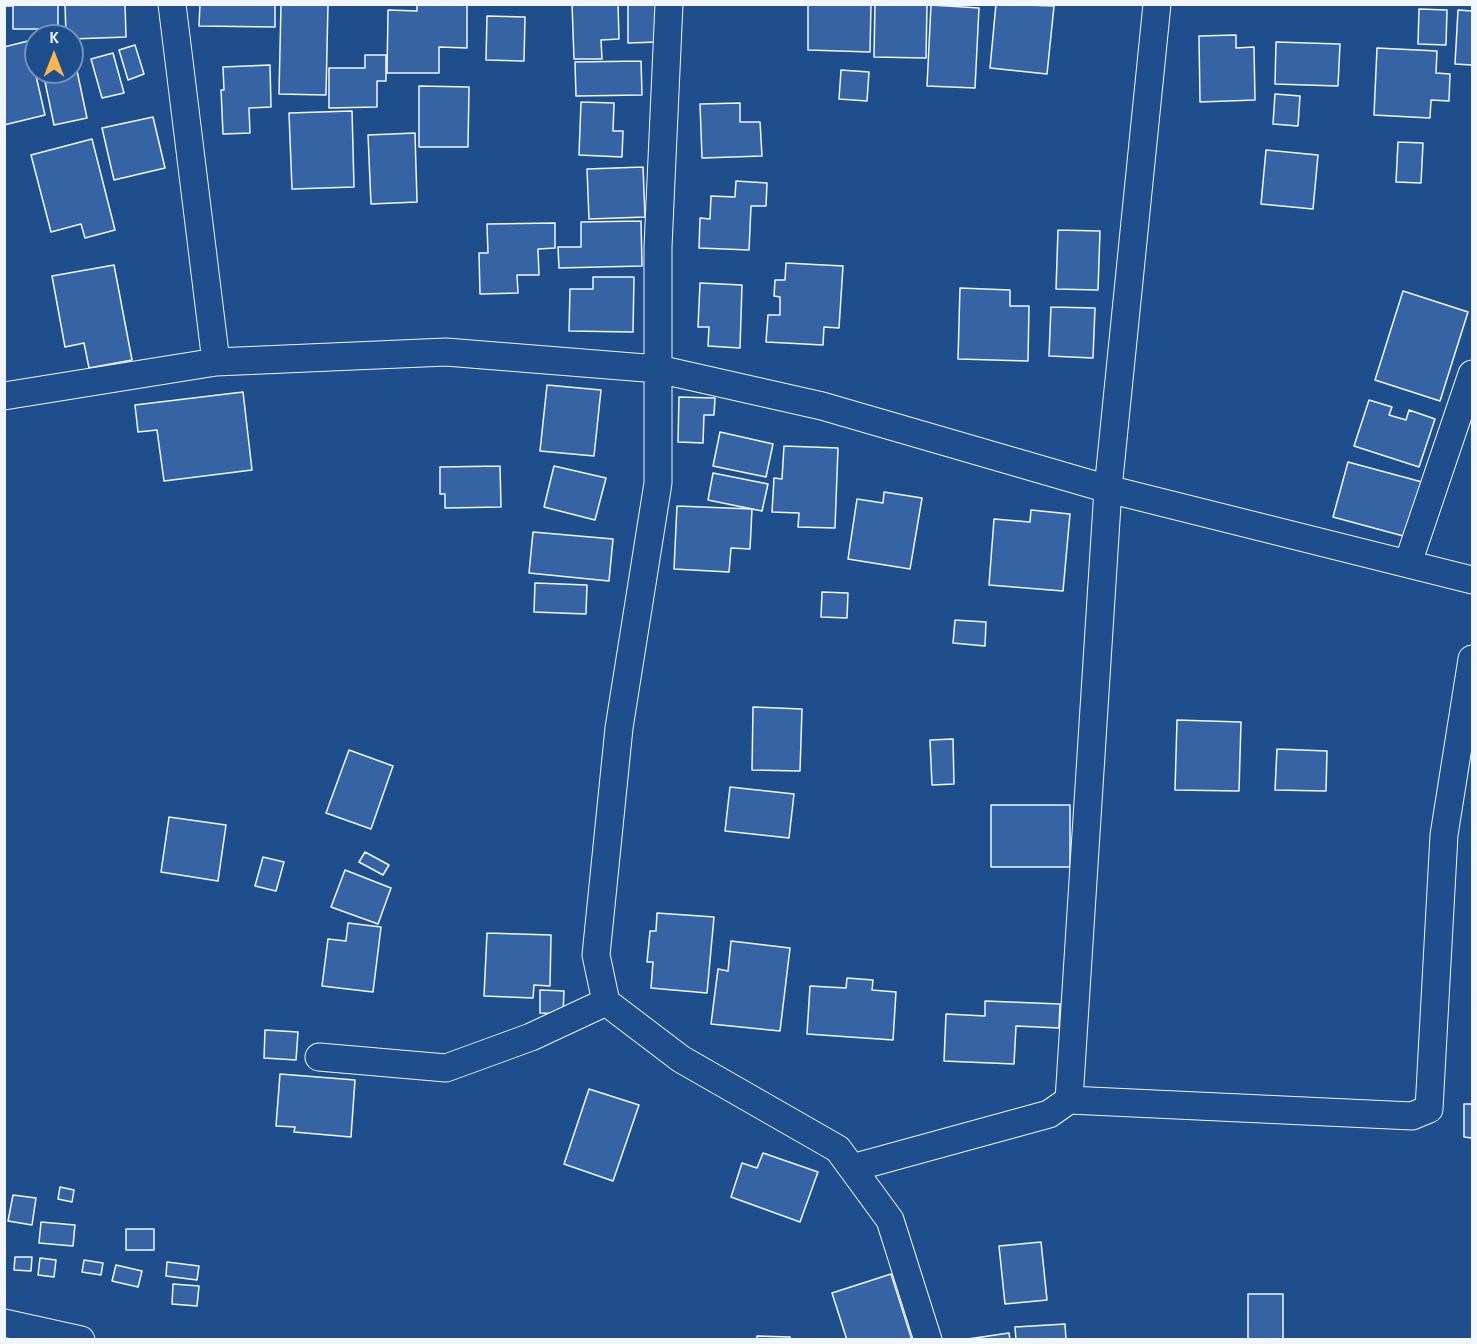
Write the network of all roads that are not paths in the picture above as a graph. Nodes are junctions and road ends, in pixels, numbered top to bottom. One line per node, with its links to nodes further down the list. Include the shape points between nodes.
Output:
1 (172, 4): 4 (street)
2 (669, 4): 5 (street, via 658,246)
3 (1157, 4): 8 (street)
4 (216, 362): 5 (street, via 446,352); 7 (street)
5 (658, 369): 8 (street, via 822,406); 12 (street, via 658,483 619,728 596,955)
6 (1473, 374): 9 (street)
7 (4, 396)
8 (1108, 489): 9 (street); 14 (street)
9 (1408, 563): 10 (street)
10 (1473, 580)
11 (1473, 659): 14 (street, via 1444,835 1429,1109 1412,1116)
12 (606, 1002): 13 (street, via 531,1037 446,1068); 15 (street, via 681,1059 838,1149)
13 (319, 1057)
14 (1069, 1100): 15 (street, via 1049,1114)
15 (852, 1168): 18 (street, via 890,1220)
16 (4, 1323): 17 (street)
17 (81, 1340)
18 (928, 1340)

